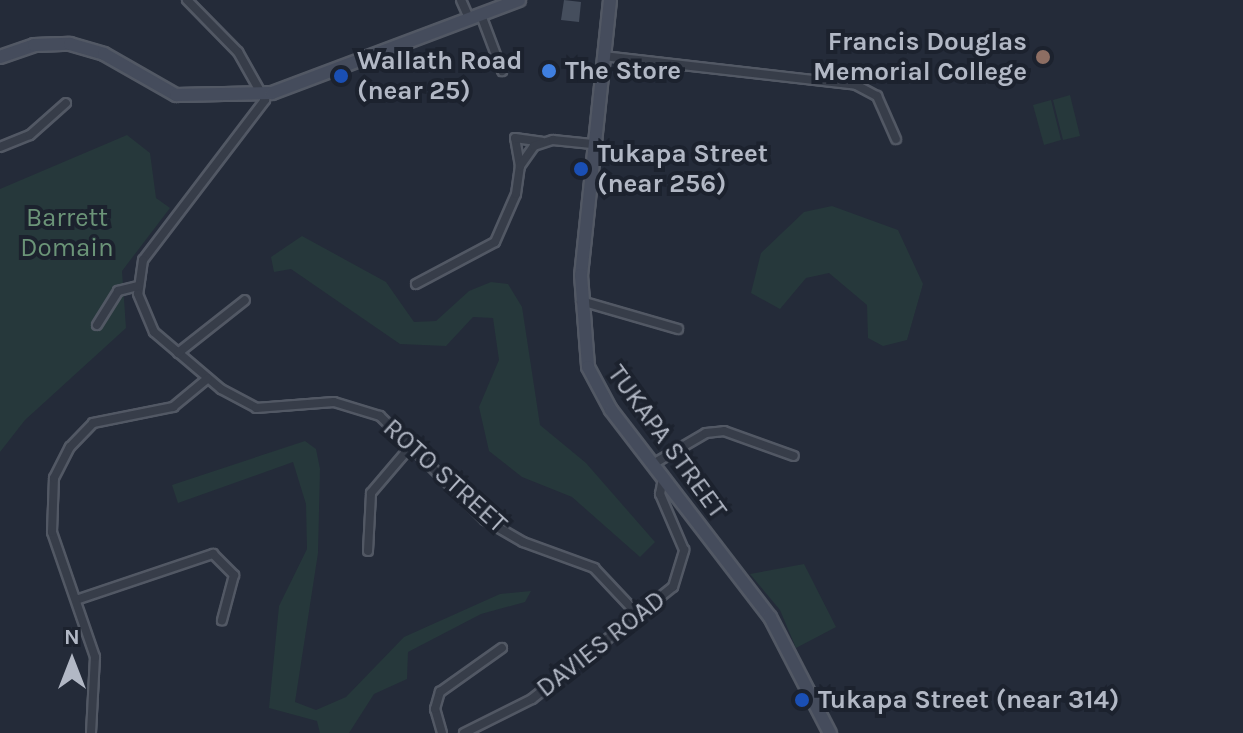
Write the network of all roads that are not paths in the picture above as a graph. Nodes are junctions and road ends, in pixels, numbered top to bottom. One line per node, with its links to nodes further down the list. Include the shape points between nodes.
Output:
1 (187, 0): 9 (street, via 238,52)
2 (461, 0): 5 (street)
3 (519, 0): 5 (street)
4 (610, 0): 6 (street, TUKAPA STREET)
5 (475, 16): 8 (street); 9 (street, via 282,91)
6 (603, 56): 11 (street, via 856,85 877,96); 13 (street, TUKAPA STREET)
7 (0, 57): 9 (street, via 34,45 70,44 104,54 176,95)
8 (502, 71)
9 (260, 93): 17 (street, via 265,100 148,251)
10 (66, 103): 14 (street, via 30,135)
11 (896, 139)
12 (542, 142): 13 (street); 15 (street); 15 (street, via 515,138)
13 (592, 144): 19 (street, TUKAPA STREET)
14 (0, 147)
15 (520, 166): 16 (street, via 516,194 495,242)
16 (416, 284)
17 (138, 286): 20 (street, via 118,291); 22 (street, ROTO STREET, via 147,322)
18 (245, 300): 22 (street)
19 (580, 301): 21 (street); 26 (street, TUKAPA STREET, via 592,379)
20 (97, 325)
21 (678, 329)
22 (178, 353): 23 (street, ROTO STREET)
23 (208, 378): 24 (street, ROTO STREET, via 240,402 268,411 357,406 380,416); 29 (street, via 173,407 93,423 64,456 52,489 50,520)
24 (411, 446): 28 (street, via 371,493); 30 (street, ROTO STREET, via 495,527 594,568)
25 (794, 456): 26 (street, via 724,431 706,433)
26 (653, 464): 27 (street, TUKAPA STREET)
27 (663, 478): 30 (street, DAVIES ROAD, via 660,494 685,560 673,587); 36 (street, TUKAPA STREET, via 770,617)
28 (368, 551)
29 (76, 600): 31 (street, via 213,554 234,575); 33 (street, via 95,657)
30 (640, 617): 35 (street, DAVIES ROAD, via 512,712)
31 (222, 620)
32 (502, 648): 34 (street, via 440,692 435,709)
33 (91, 733)
34 (442, 733)
35 (464, 733)
36 (830, 733)

